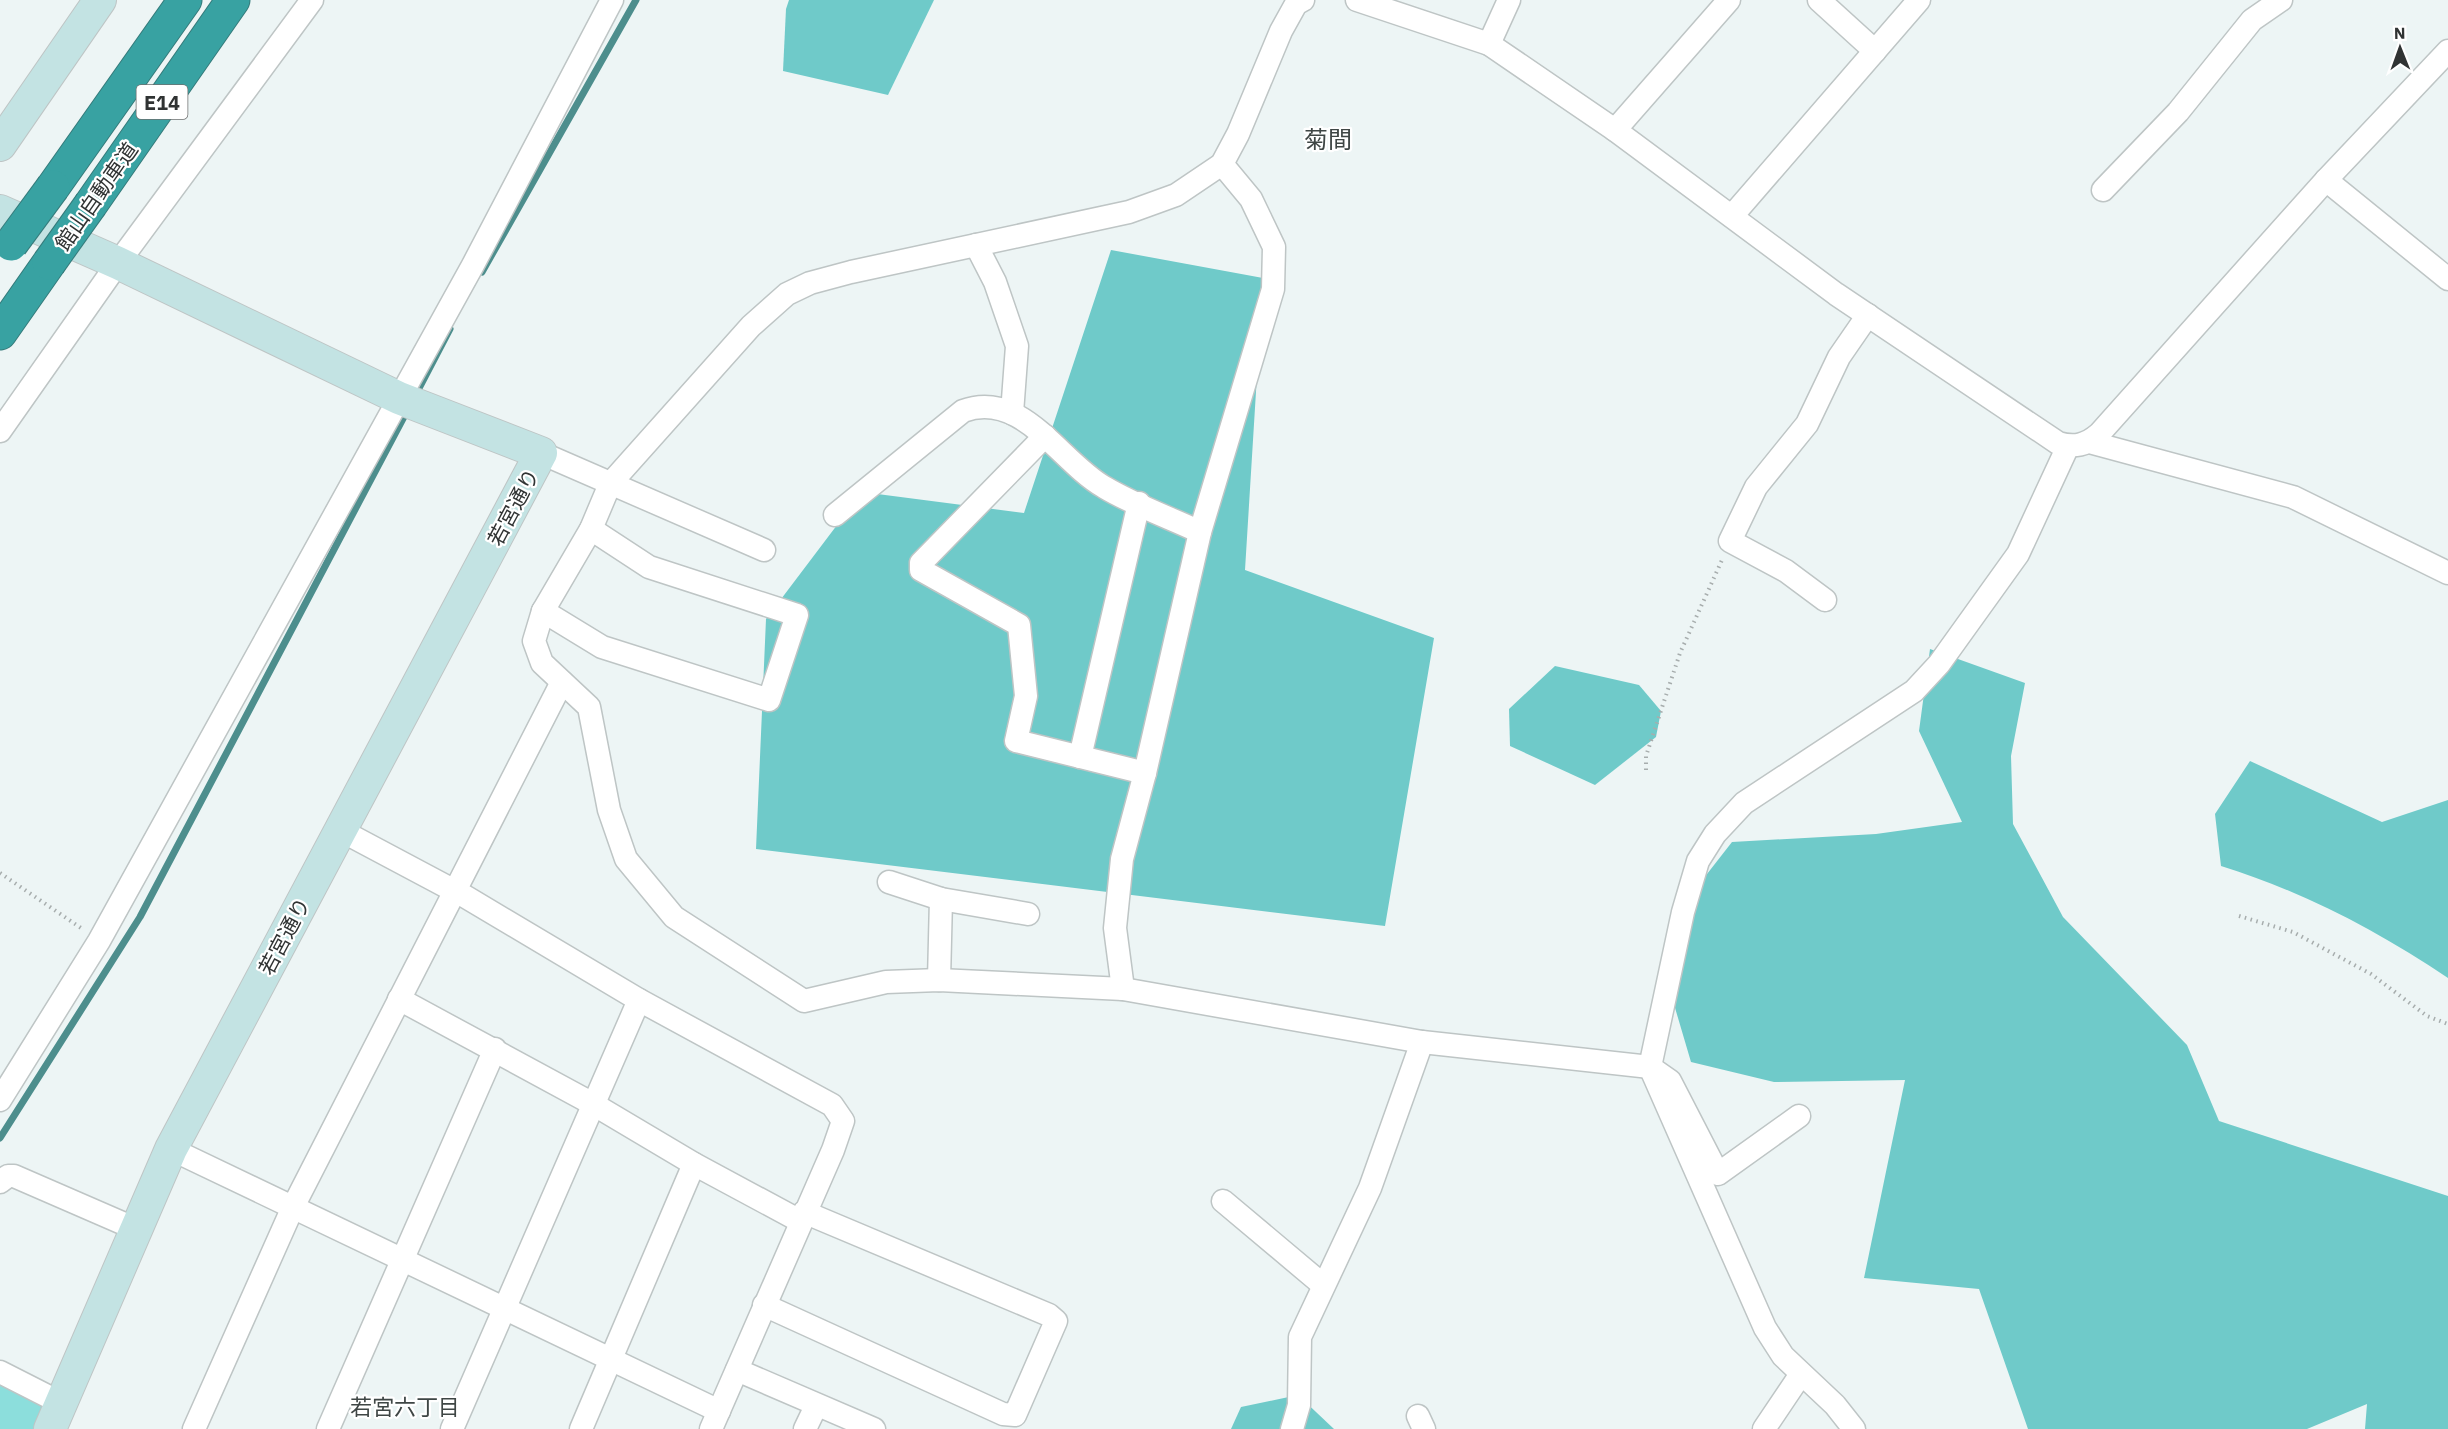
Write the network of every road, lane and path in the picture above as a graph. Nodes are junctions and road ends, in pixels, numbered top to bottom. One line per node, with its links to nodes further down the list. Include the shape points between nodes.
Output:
1 (100, 0): 17 (street)
2 (185, 0): 24 (highway, 館山自動車道 / E14, bridge)
3 (233, 0): 28 (highway, 館山自動車道 / E14, bridge)
4 (312, 0): 25 (street)
5 (612, 0): 29 (street)
6 (1303, 0): 18 (street, via 1296,4 1281,31)
7 (1357, 0): 13 (street)
8 (1509, 0): 13 (street)
9 (1729, 0): 16 (street)
10 (1819, 0): 14 (street)
11 (1919, 0): 14 (street)
12 (2281, 0): 20 (street, via 2252,20 2178,112)
13 (1489, 44): 16 (street)
14 (1875, 51): 22 (street)
15 (2448, 51): 19 (street)
16 (1615, 130): 22 (street)
17 (0, 145)
18 (1222, 164): 23 (street, via 1176,195 1129,212); 39 (street, via 1251,199 1274,247 1273,289)
19 (2326, 180): 26 (street); 33 (street)
20 (2103, 190)
21 (0, 211): 25 (street)
22 (1732, 216): 27 (street)
23 (976, 245): 30 (street, via 1016,339); 35 (street, via 851,272 787,294 751,326)
24 (6, 252)
25 (118, 262): 29 (street); 31 (street)
26 (2448, 279)
27 (1868, 315): 33 (street, via 2058,443); 40 (street, via 1839,357 1806,424 1756,487)
28 (0, 333)
29 (399, 398): 34 (street); 56 (street)
30 (1012, 413): 32 (street); 37 (street, via 988,405 963,411)
31 (0, 431)
32 (1045, 436): 36 (street, via 1103,487); 46 (street, via 921,562 921,570 1019,625 1026,696 1016,741)
33 (2079, 444): 42 (street, via 2293,497); 64 (street, via 2019,555 1939,664 1914,690 1744,803 1715,834 1698,861 1683,912)
34 (541, 453): 35 (street); 49 (street, 若宮通り)
35 (610, 484): 38 (street); 41 (street)
36 (1139, 503): 39 (street); 46 (street)
37 (835, 515)
38 (591, 529): 44 (street); 44 (street, via 649,567 797,615 769,700 602,647)
39 (1200, 532): 48 (street)
40 (1730, 541): 43 (street, via 1786,571); 47 (path, via 1680,653 1646,756)
41 (764, 550)
42 (2448, 573)
43 (1825, 600)
44 (543, 611): 45 (street, via 534,641 542,663)
45 (562, 682): 52 (street); 57 (street, via 589,707 609,810 626,859 674,917 804,1001 886,982)
46 (1080, 757): 48 (street)
47 (1646, 770)
48 (1145, 773): 58 (street, via 1122,859 1115,928)
49 (340, 830): 52 (street); 68 (street, 若宮通り)
50 (0, 873): 56 (path)
51 (889, 882): 53 (street)
52 (454, 891): 59 (street); 60 (street)
53 (941, 899): 54 (street); 57 (street)
54 (1028, 914)
55 (2239, 916): 61 (path, via 2293,932 2371,974 2427,1016)
56 (99, 941): 65 (street)
57 (939, 980): 58 (street)
58 (1123, 989): 62 (street)
59 (399, 999): 63 (street); 72 (street)
60 (639, 1000): 66 (street); 73 (street, via 832,1105 843,1121)
61 (2448, 1024)
62 (1422, 1042): 64 (street); 76 (street, via 1370,1188)
63 (495, 1049): 66 (street); 75 (street)
64 (1650, 1067): 67 (street, via 1670,1081 1718,1174); 82 (street, via 1765,1328 1783,1356)
65 (0, 1100)
66 (593, 1104): 69 (street); 78 (street)
67 (1799, 1116)
68 (171, 1149): 72 (street); 74 (street, 若宮通り)
69 (694, 1164): 73 (street); 79 (street)
70 (0, 1182): 74 (street, via 14,1176)
71 (1223, 1201): 76 (street)
72 (292, 1208): 75 (street); 86 (street)
73 (802, 1217): 77 (street); 77 (street, via 1056,1321 1015,1415 1003,1414)
74 (136, 1229): 84 (street, 若宮通り)
75 (403, 1260): 78 (street); 87 (street)
76 (1323, 1285): 92 (street, via 1300,1337 1299,1405)
77 (764, 1305): 80 (street)
78 (505, 1309): 79 (street); 88 (street)
79 (611, 1359): 85 (street); 89 (street)
80 (737, 1370): 83 (street); 85 (street)
81 (0, 1372): 84 (street)
82 (1801, 1374): 93 (street); 94 (street)
83 (816, 1406): 90 (street); 91 (street)
84 (56, 1416)
85 (715, 1420)
86 (194, 1429)
87 (328, 1429)
88 (452, 1429)
89 (581, 1429)
90 (805, 1429)
91 (874, 1429)
92 (1292, 1429)
93 (1764, 1429)
94 (1854, 1429)

